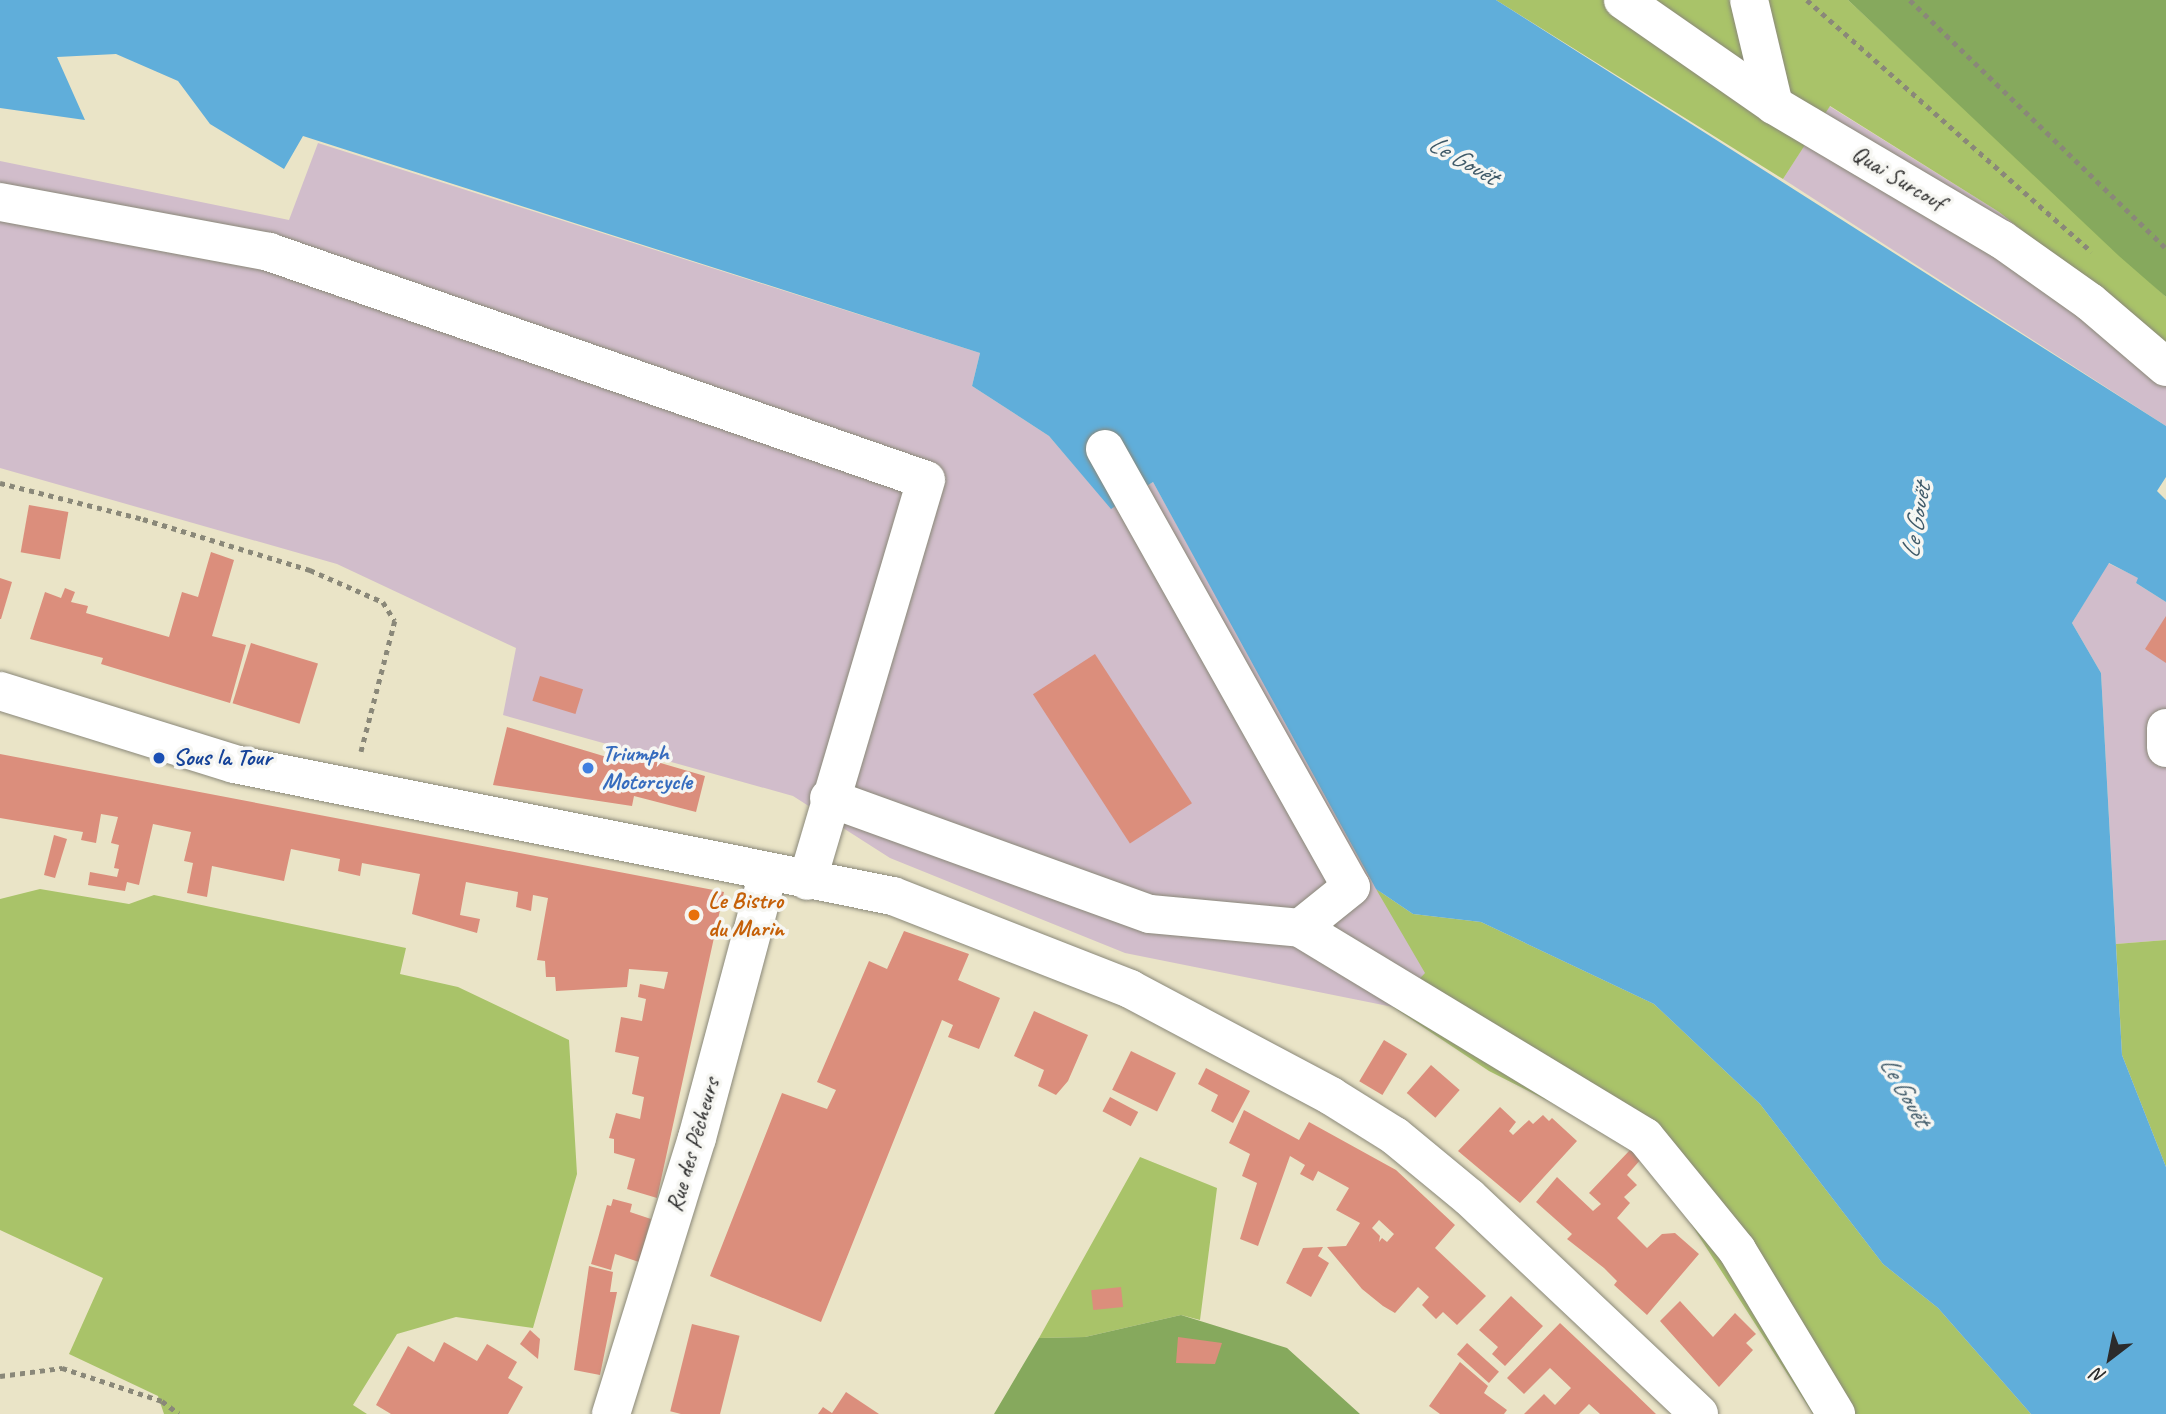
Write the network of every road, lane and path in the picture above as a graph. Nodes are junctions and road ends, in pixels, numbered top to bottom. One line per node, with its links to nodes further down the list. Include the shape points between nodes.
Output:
1 (1749, 0): 5 (street)
2 (1807, 0): 8 (path)
3 (1910, 0): 7 (path)
4 (1649, 7): 5 (street, Quai Surcouf)
5 (1774, 105): 9 (street, Quai Surcouf, via 2001,239 2090,302)
6 (0, 202): 16 (street, via 269,252 926,480)
7 (2166, 248)
8 (2098, 257)
9 (2166, 367)
10 (1105, 449): 19 (street, via 1351,887)
11 (0, 483): 15 (path, via 143,519 310,570 383,602 395,621)
12 (0, 691): 15 (street, via 234,764)
13 (2166, 728): 14 (street)
14 (2166, 748)
15 (351, 790): 17 (street)
16 (829, 798): 18 (street); 19 (street, via 1150,914)
17 (768, 873): 18 (street); 22 (street, Rue des Pêcheurs, via 697,1138)
18 (807, 881): 23 (street, via 893,897 1057,959 1130,989 1331,1096 1395,1136 1469,1197)
19 (1300, 928): 24 (street, via 1645,1137 1737,1250)
20 (0, 1376): 21 (path, via 62,1368 162,1401)
21 (179, 1414)
22 (611, 1414)
23 (1699, 1414)
24 (1836, 1414)

